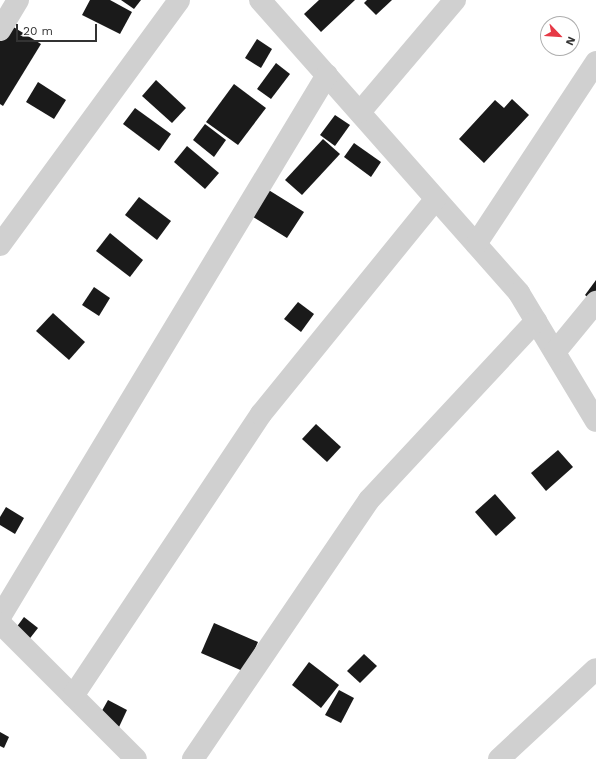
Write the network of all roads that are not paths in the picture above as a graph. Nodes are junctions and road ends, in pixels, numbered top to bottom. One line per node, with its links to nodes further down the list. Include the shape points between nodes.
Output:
1 (18, 0): 5 (street)
2 (180, 0): 11 (street)
3 (455, 0): 8 (street)
4 (270, 4): 7 (street)
5 (0, 30)
6 (596, 62): 10 (street)
7 (327, 75): 8 (street); 16 (street)
8 (360, 112): 9 (street)
9 (436, 199): 10 (street); 19 (street, via 261,414)
10 (476, 244): 13 (street, via 519,293)
11 (0, 245)
12 (596, 302): 14 (street)
13 (536, 321): 14 (street); 21 (street, via 369,500)
14 (555, 352): 15 (street)
15 (596, 421)
16 (0, 617)
17 (0, 623): 19 (street)
18 (596, 669): 22 (street)
19 (73, 696): 20 (street)
20 (136, 759)
21 (193, 759)
22 (499, 759)

